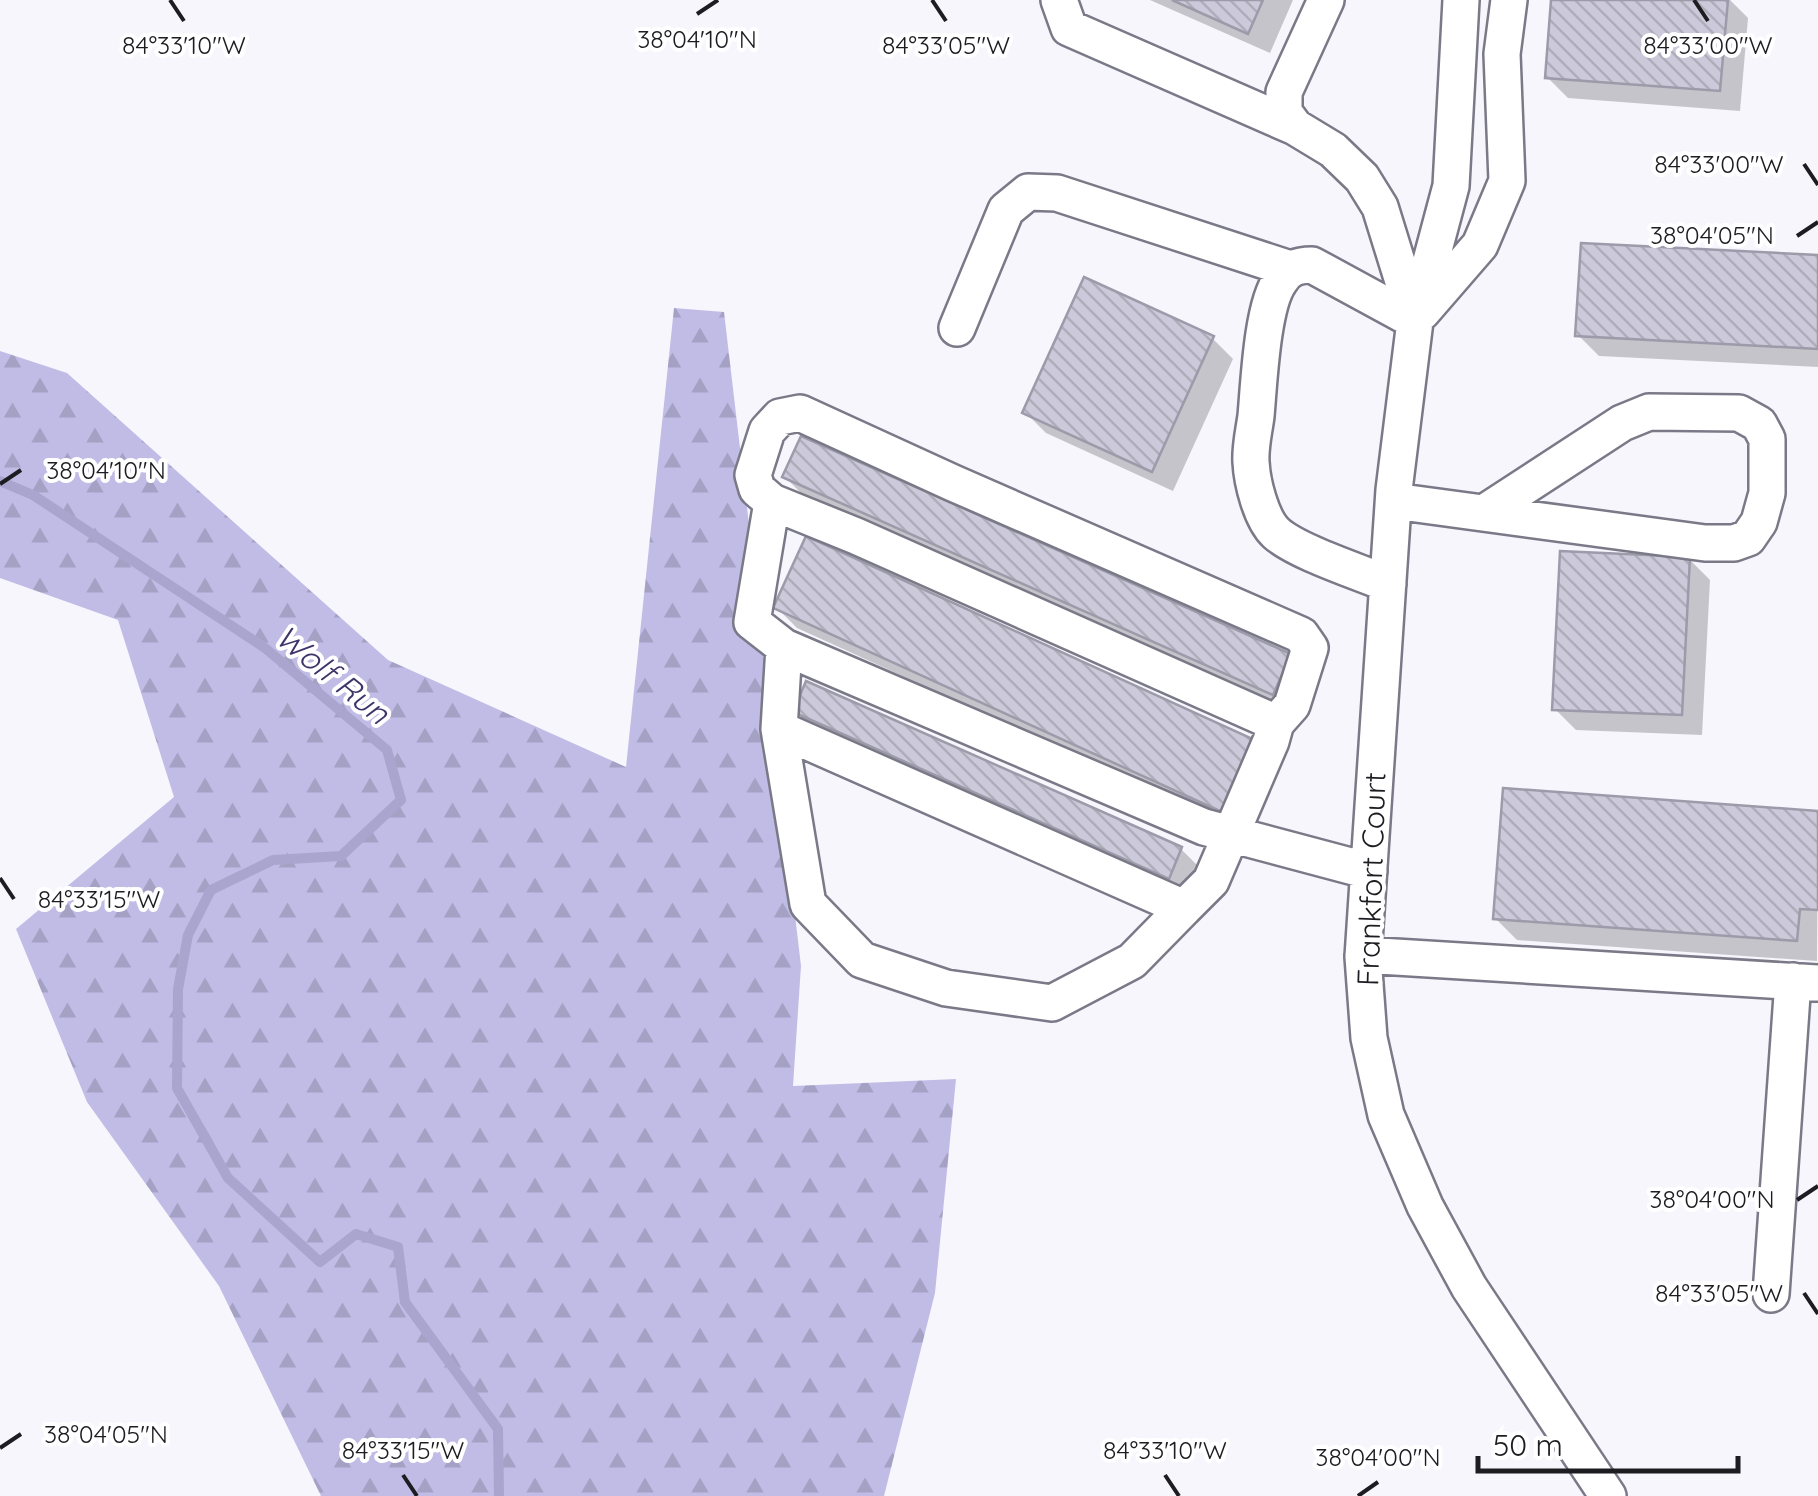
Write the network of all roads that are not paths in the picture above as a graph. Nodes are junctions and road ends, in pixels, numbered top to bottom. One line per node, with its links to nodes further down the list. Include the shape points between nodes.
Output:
1 (1058, 0): 5 (street, via 1069,28)
2 (1326, 0): 5 (street, via 1284,92 1284,112)
3 (1462, 0): 7 (street, Frankfort Court, via 1451,186)
4 (1509, 0): 7 (street, via 1502,54 1507,181 1480,245)
5 (1295, 127): 7 (street, via 1362,178 1380,208)
6 (1290, 269): 7 (street, via 1312,266); 8 (street, via 1057,193 1028,192 1006,210); 12 (street, via 1271,299 1262,351 1251,462 1262,511 1276,533)
7 (1415, 320): 9 (street, Frankfort Court)
8 (957, 328)
9 (1394, 501): 11 (street); 12 (street, Frankfort Court)
10 (772, 502): 13 (street, via 752,622); 14 (street); 14 (street, via 756,489 754,474 767,430 780,417 800,412 1300,635 1310,648 1292,704)
11 (1484, 512): 11 (street, via 1734,544 1759,522 1767,493 1767,439 1759,424 1739,413 1649,412)
12 (1388, 584): 17 (street, Frankfort Court)
13 (784, 647): 15 (street); 16 (street)
14 (1276, 722): 16 (street)
15 (779, 729): 18 (street); 18 (street, via 808,904 862,960 946,988 1052,1003 1132,961)
16 (1232, 834): 17 (street); 18 (street, via 1211,881)
17 (1369, 871): 19 (street, Frankfort Court)
18 (1184, 908)
19 (1363, 955): 20 (street); 22 (street, Frankfort Court, via 1369,1038 1386,1115 1425,1206 1469,1287)
20 (1806, 982): 21 (street)
21 (1770, 1294)
22 (1608, 1496)

